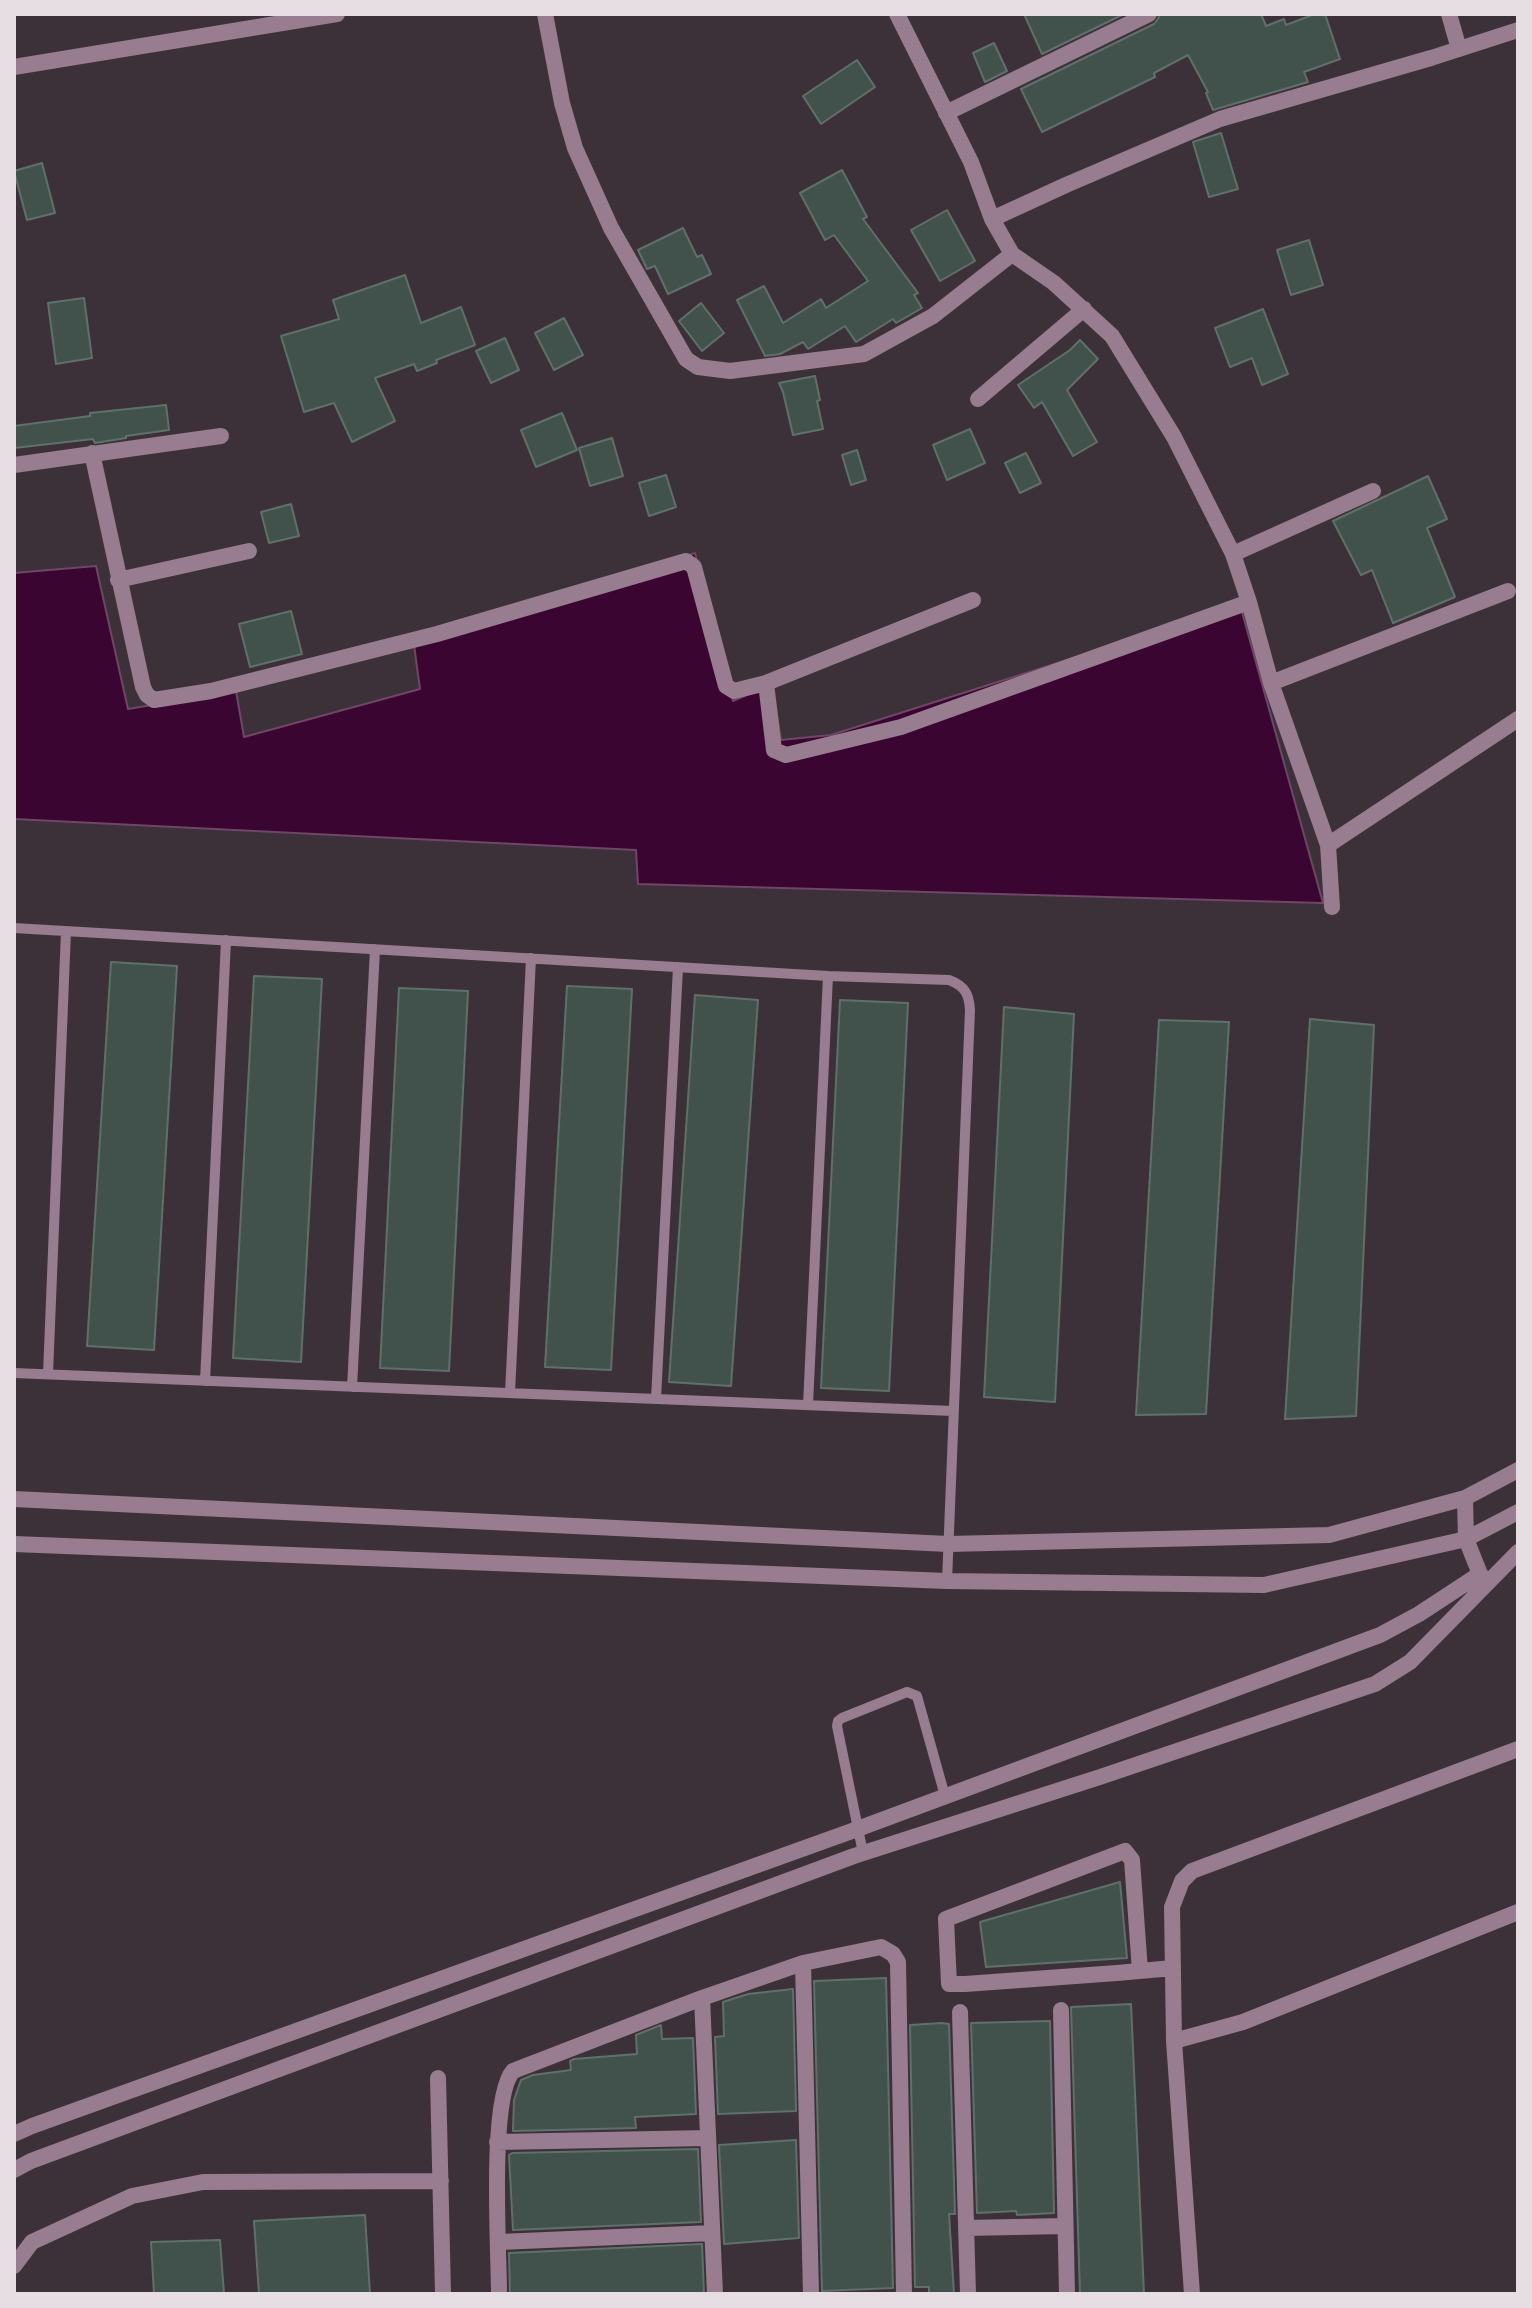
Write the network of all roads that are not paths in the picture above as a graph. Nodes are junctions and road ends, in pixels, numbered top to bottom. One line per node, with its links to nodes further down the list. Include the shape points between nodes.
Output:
1 (337, 14): 8 (street)
2 (545, 14): 11 (street, via 575,148 619,242 686,359 698,367 730,371 864,354 933,316)
3 (897, 14): 9 (street)
4 (1149, 14): 9 (street)
5 (1449, 14): 7 (street)
6 (1518, 30): 7 (street)
7 (1459, 49): 10 (street, via 1220,119)
8 (14, 67)
9 (946, 113): 10 (street)
10 (992, 219): 11 (street)
11 (1012, 254): 12 (street)
12 (1084, 309): 13 (street); 19 (street, via 1112,336 1174,437)
13 (978, 399)
14 (221, 436): 15 (street)
15 (92, 453): 16 (street); 20 (street)
16 (14, 465)
17 (1373, 491): 19 (street)
18 (249, 551): 20 (street)
19 (1233, 554): 23 (street)
20 (118, 580): 24 (street, via 143,687 154,700 211,691 437,634 686,561 694,567 726,686 734,691)
21 (1508, 591): 25 (street)
22 (973, 600): 24 (street)
23 (1249, 602): 24 (street, via 901,727 786,755 774,750); 25 (street)
24 (766, 683)
25 (1271, 683): 27 (street)
26 (1518, 719): 27 (street)
27 (1328, 845): 28 (street)
28 (1332, 907)
29 (14, 928): 30 (lane)
30 (66, 931): 31 (lane); 37 (lane)
31 (226, 940): 32 (lane); 38 (lane)
32 (375, 949): 33 (lane); 39 (lane)
33 (531, 958): 34 (lane); 40 (lane)
34 (678, 967): 35 (lane); 41 (lane)
35 (828, 976): 42 (lane); 43 (lane, via 949,980 969,996)
36 (14, 1373): 37 (lane)
37 (48, 1374): 38 (lane)
38 (205, 1381): 39 (lane)
39 (352, 1387): 40 (lane)
40 (510, 1393): 41 (lane)
41 (656, 1399): 42 (lane)
42 (808, 1405): 43 (lane)
43 (953, 1411): 50 (lane)
44 (1518, 1470): 45 (street)
45 (1465, 1498): 48 (street); 50 (street, via 1329,1535)
46 (14, 1499): 50 (street)
47 (1518, 1512): 48 (street)
48 (1466, 1539): 52 (street); 53 (street, via 1264,1585)
49 (14, 1544): 53 (street)
50 (948, 1544): 53 (lane)
51 (1518, 1552): 52 (street)
52 (1484, 1578): 55 (street, via 1380,1635); 57 (street, via 1410,1662 1375,1684)
53 (947, 1581)
54 (1518, 1749): 60 (street, via 1192,1871 1172,1907)
55 (945, 1796): 56 (street); 56 (lane, via 917,1696 907,1692 838,1721)
56 (857, 1829): 57 (lane); 67 (street)
57 (863, 1853): 70 (street)
58 (1518, 1912): 65 (street, via 1243,2022)
59 (803, 1963): 62 (street); 80 (street); 81 (street, via 881,1947 898,1962)
60 (1173, 1968): 61 (street); 65 (street)
61 (1140, 1971): 61 (street, via 949,1984 946,1919 1125,1851 1132,1860)
62 (702, 1998): 68 (street); 69 (street, via 513,2071 505,2082)
63 (1061, 2010): 72 (street)
64 (960, 2012): 73 (street)
65 (1174, 2041): 84 (street)
66 (438, 2078): 71 (street)
67 (14, 2134)
68 (708, 2138): 69 (street); 74 (street)
69 (497, 2142): 75 (street)
70 (14, 2170)
71 (441, 2181): 76 (street, via 203,2182 132,2196 32,2242); 77 (street)
72 (1065, 2226): 73 (street); 83 (street)
73 (966, 2228): 82 (street)
74 (712, 2233): 75 (street); 79 (street)
75 (499, 2242): 78 (street)
76 (14, 2266)
77 (443, 2294)
78 (499, 2294)
79 (715, 2294)
80 (811, 2294)
81 (904, 2294)
82 (968, 2294)
83 (1067, 2294)
84 (1192, 2294)

